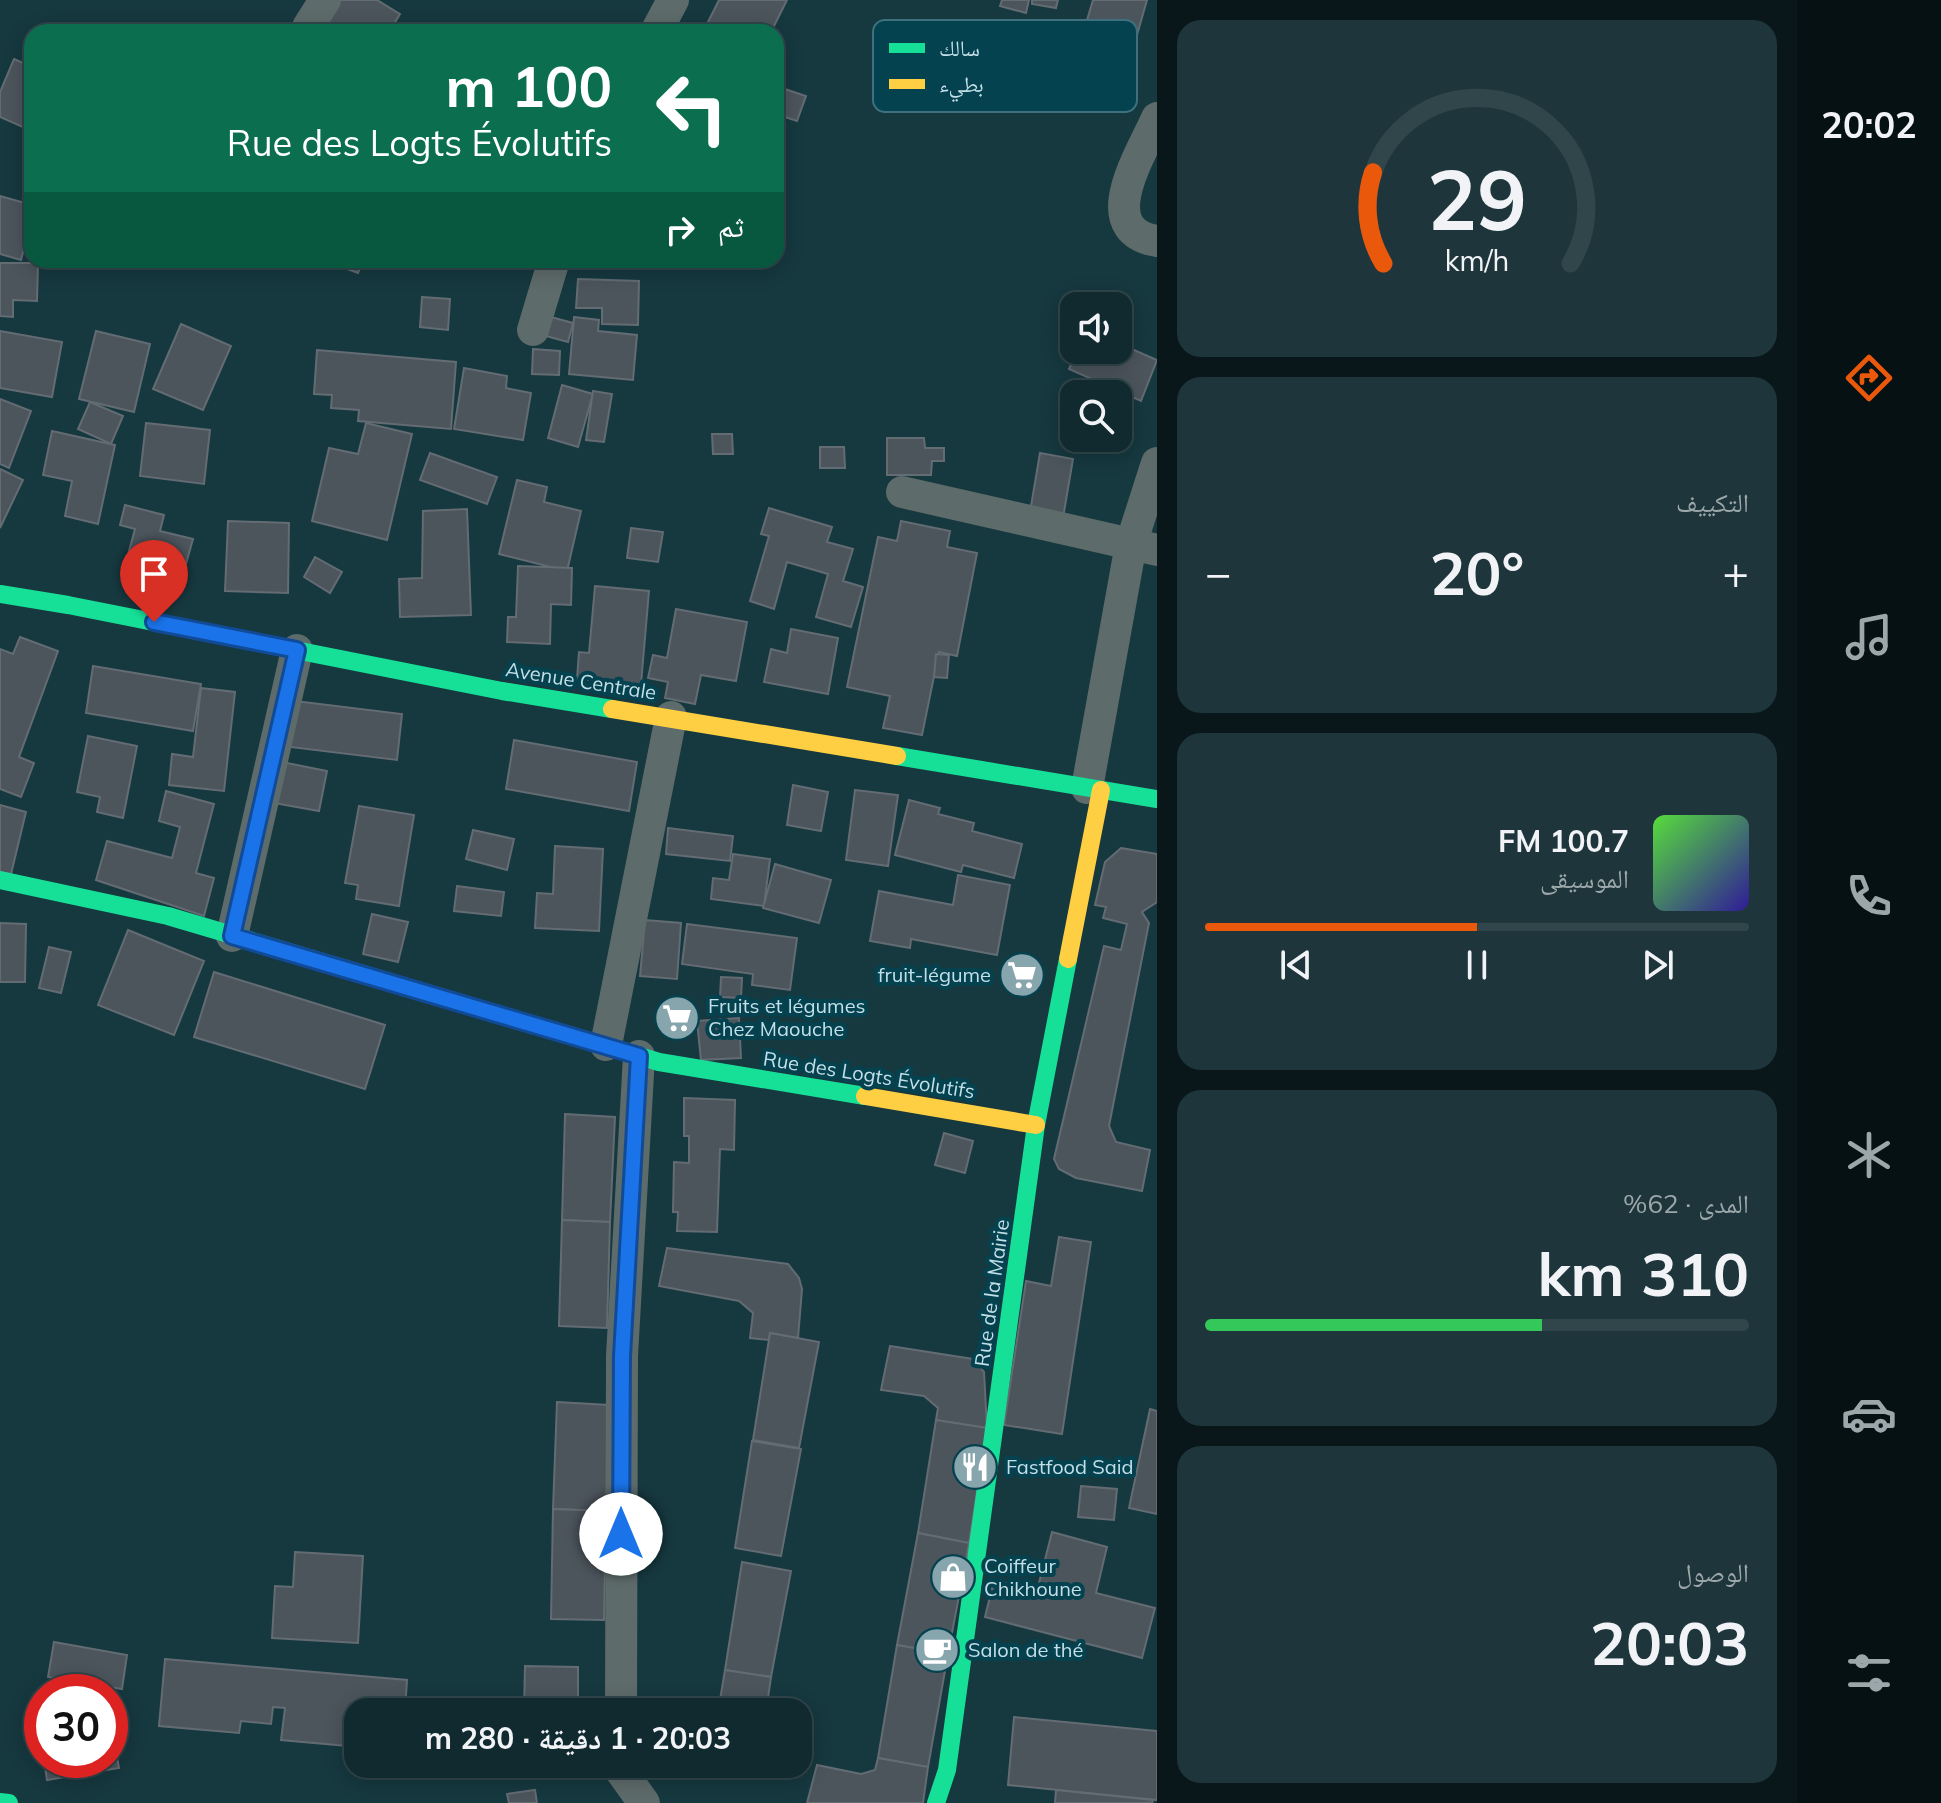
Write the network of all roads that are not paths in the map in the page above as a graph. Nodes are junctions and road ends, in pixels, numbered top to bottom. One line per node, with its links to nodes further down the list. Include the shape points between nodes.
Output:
1 (673, 0): 2 (street)
2 (660, 24)
3 (1157, 118): 4 (street, via 1122,198 1123,217 1134,232)
4 (1157, 241)
5 (552, 268): 6 (street)
6 (533, 330)
7 (1157, 463): 9 (street)
8 (902, 492): 9 (street)
9 (1144, 547): 13 (street)
10 (0, 594): 11 (street, Avenue Centrale)
11 (297, 650): 12 (street, Avenue Centrale, via 502,691); 16 (street)
12 (671, 717): 13 (street, Avenue Centrale); 17 (street)
13 (1094, 789): 14 (street, Avenue Centrale); 19 (street, Rue de la Mairie)
14 (1157, 799)
15 (0, 880): 16 (street, Rue des Logts Évolutifs, via 168,916)
16 (232, 936): 17 (street, Rue des Logts Évolutifs)
17 (606, 1045): 18 (street, Rue des Logts Évolutifs)
18 (639, 1056): 19 (street, Rue des Logts Évolutifs); 20 (street, via 622,1356)
19 (1036, 1125): 25 (street, Rue de la Mairie, via 950,1754)
20 (621, 1698)
21 (626, 1778): 24 (street)
22 (0, 1802): 23 (street)
23 (9, 1803)
24 (644, 1803)
25 (936, 1803)

